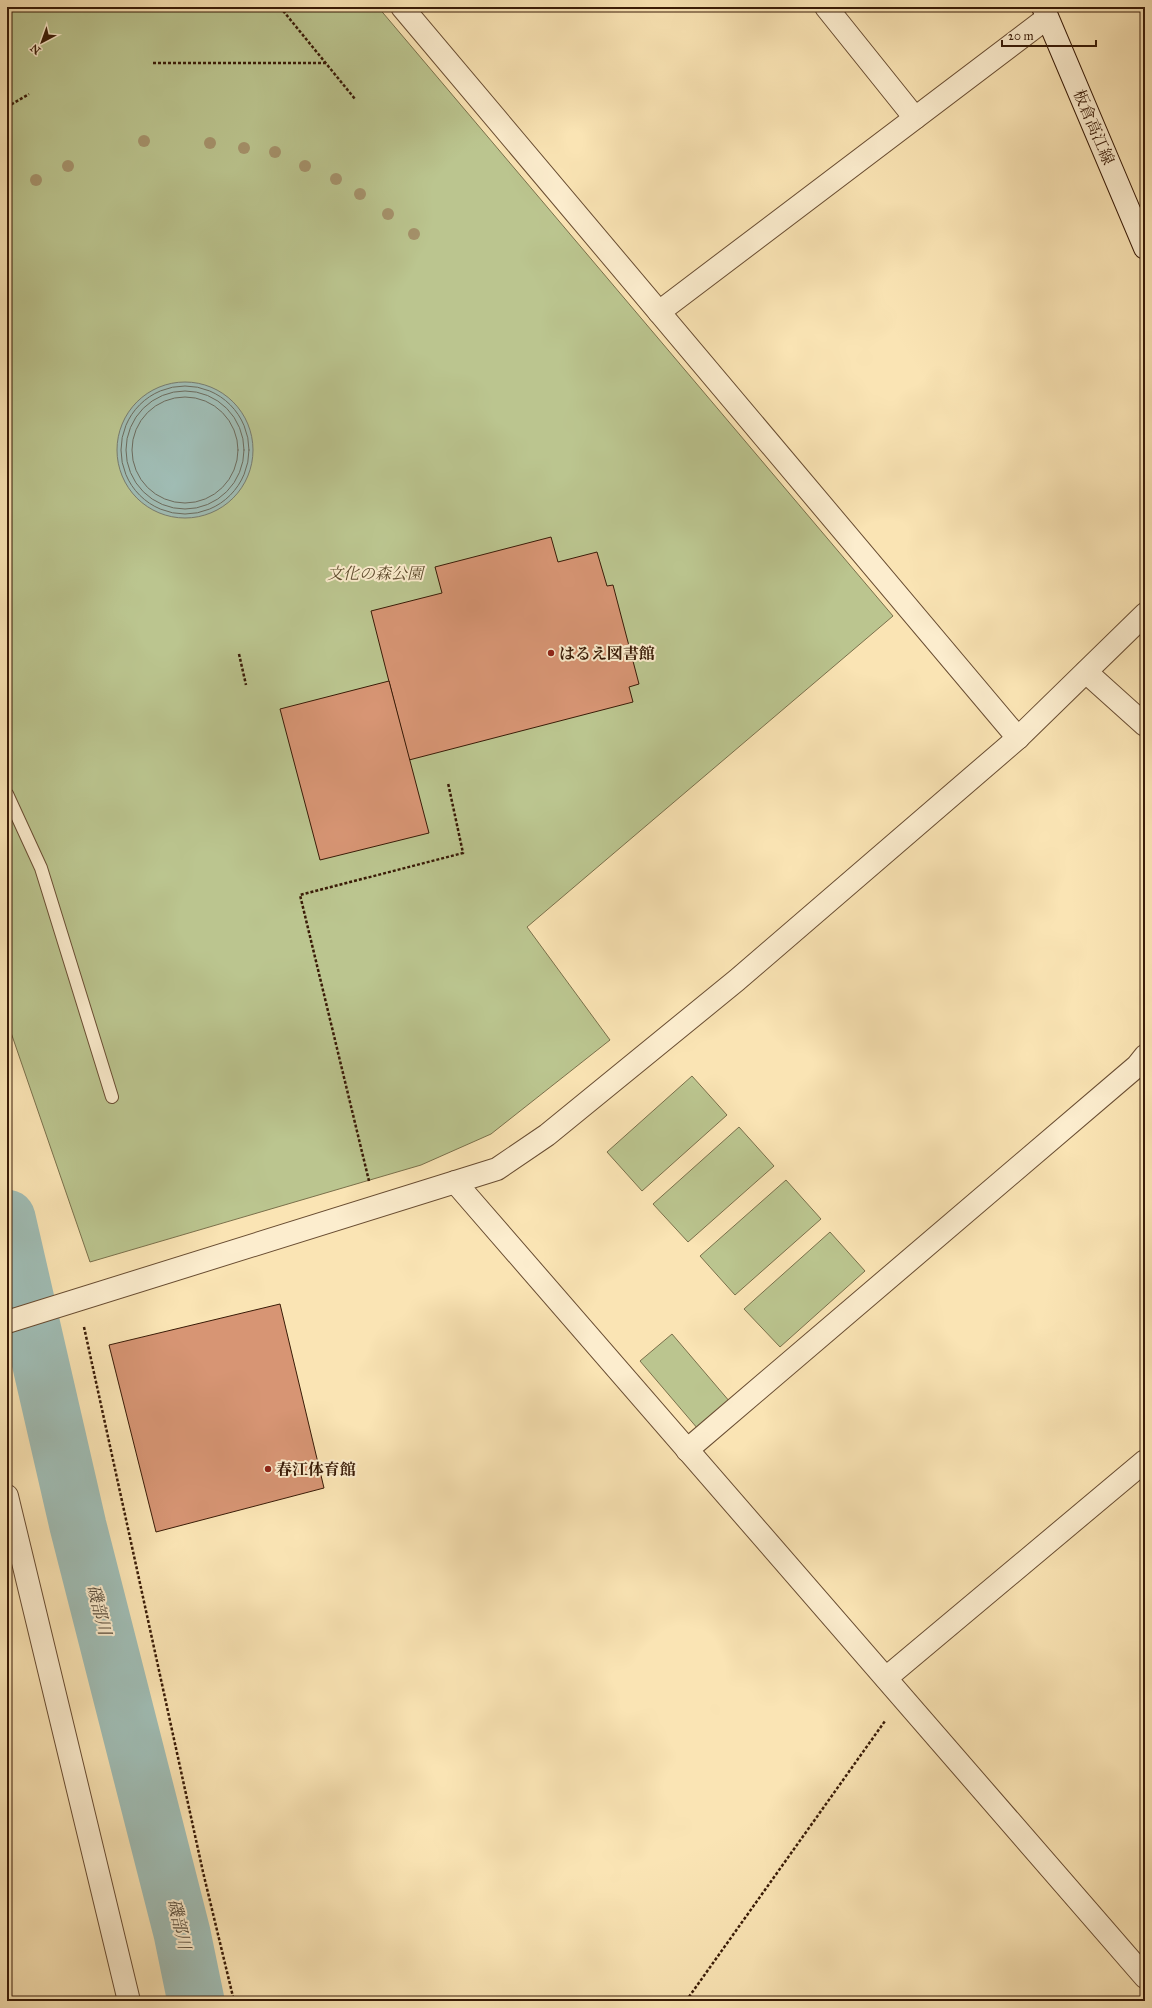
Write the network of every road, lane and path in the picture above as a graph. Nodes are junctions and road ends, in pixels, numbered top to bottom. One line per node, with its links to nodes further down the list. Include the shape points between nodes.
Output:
1 (248, 7): 5 (path)
2 (280, 7): 8 (path)
3 (402, 7): 14 (street)
4 (826, 7): 12 (street)
5 (163, 8)
6 (1045, 12): 12 (street); 13 (street, 板倉高江線)
7 (153, 63): 8 (path)
8 (326, 63): 10 (path)
9 (29, 94): 11 (path)
10 (355, 99)
11 (7, 107)
12 (915, 118): 14 (street)
13 (1145, 248)
14 (659, 312): 20 (street)
15 (1145, 614): 17 (street)
16 (239, 654): 18 (path)
17 (1086, 672): 19 (street); 20 (street)
18 (246, 685)
19 (1145, 725)
20 (1018, 738): 25 (street, via 737,980 546,1135 497,1169)
21 (448, 783): 26 (path, via 463,853 300,895)
22 (7, 794): 24 (lane, via 41,868)
23 (1145, 1056): 29 (street, via 1137,1066)
24 (112, 1097)
25 (455, 1182): 26 (street); 29 (street)
26 (376, 1207): 27 (street)
27 (7, 1322)
28 (83, 1324): 36 (path, via 203,1872)
29 (687, 1450): 32 (street)
30 (1145, 1461): 32 (street)
31 (7, 1496): 35 (street)
32 (886, 1678): 33 (street)
33 (902, 1697): 34 (street); 37 (path)
34 (1145, 1977)
35 (129, 2001)
36 (234, 2001)
37 (686, 2001)

